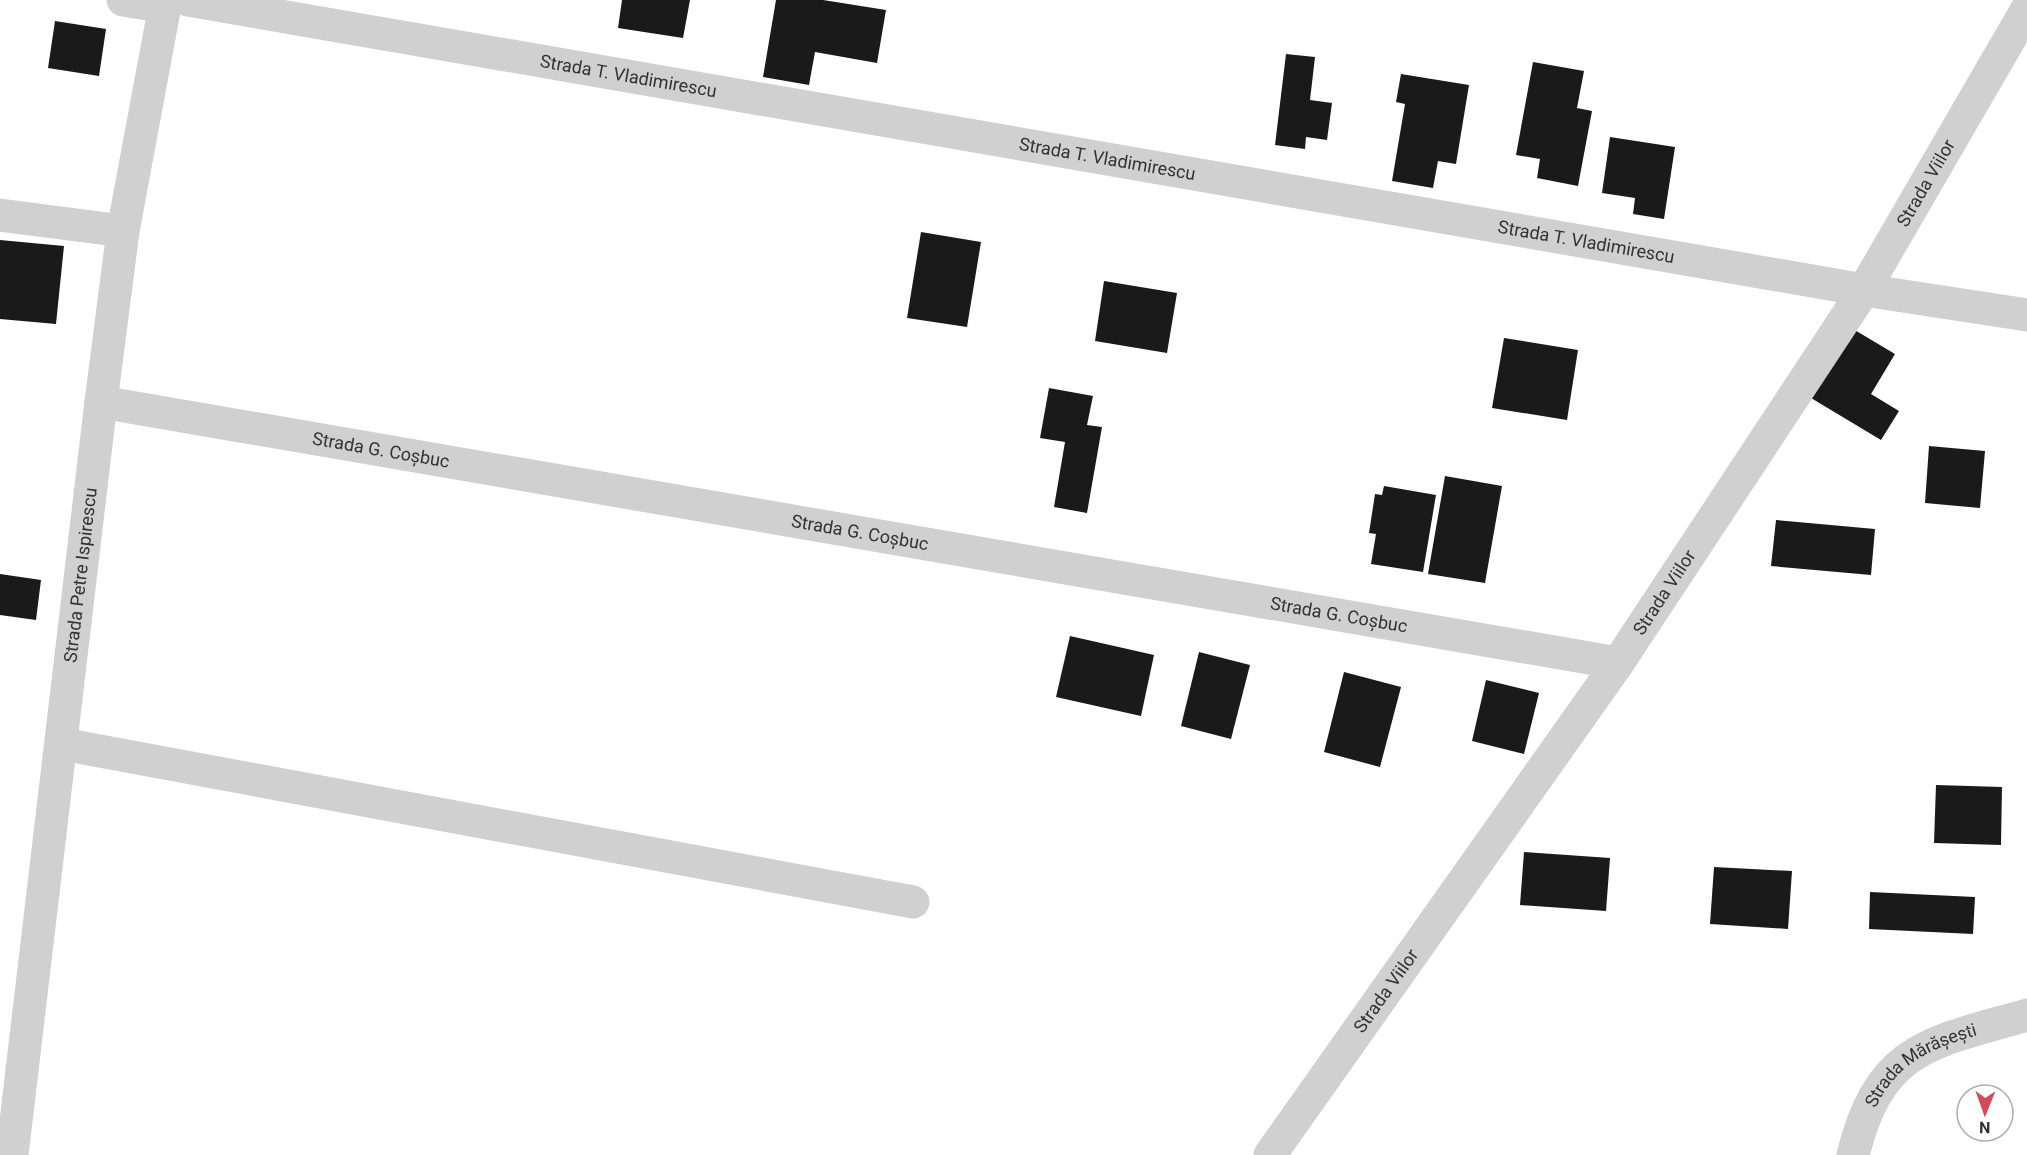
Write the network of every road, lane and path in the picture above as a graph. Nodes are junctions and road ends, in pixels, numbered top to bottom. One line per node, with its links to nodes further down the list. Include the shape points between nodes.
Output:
1 (123, 0): 2 (street, Strada T. Vladimirescu)
2 (173, 2): 5 (street, Strada Petre Ispirescu); 6 (street, Strada T. Vladimirescu)
3 (2027, 9): 6 (street, Strada Viilor)
4 (0, 215): 5 (street)
5 (123, 231): 8 (street, Strada Petre Ispirescu)
6 (1864, 290): 7 (street, Strada T. Vladimirescu); 9 (street, Strada Viilor)
7 (2027, 315)
8 (101, 402): 9 (street, Strada G. Coșbuc); 10 (street, Strada Petre Ispirescu)
9 (1618, 663): 15 (street, Strada Viilor)
10 (62, 744): 11 (street); 13 (street, Strada Petre Ispirescu)
11 (913, 902)
12 (2027, 1015): 16 (street, Strada Mărășești, via 1946,1039 1916,1052 1892,1071 1876,1092)
13 (11, 1071): 14 (street, Strada Petre Ispirescu)
14 (12, 1155)
15 (1270, 1155)
16 (1853, 1155)

